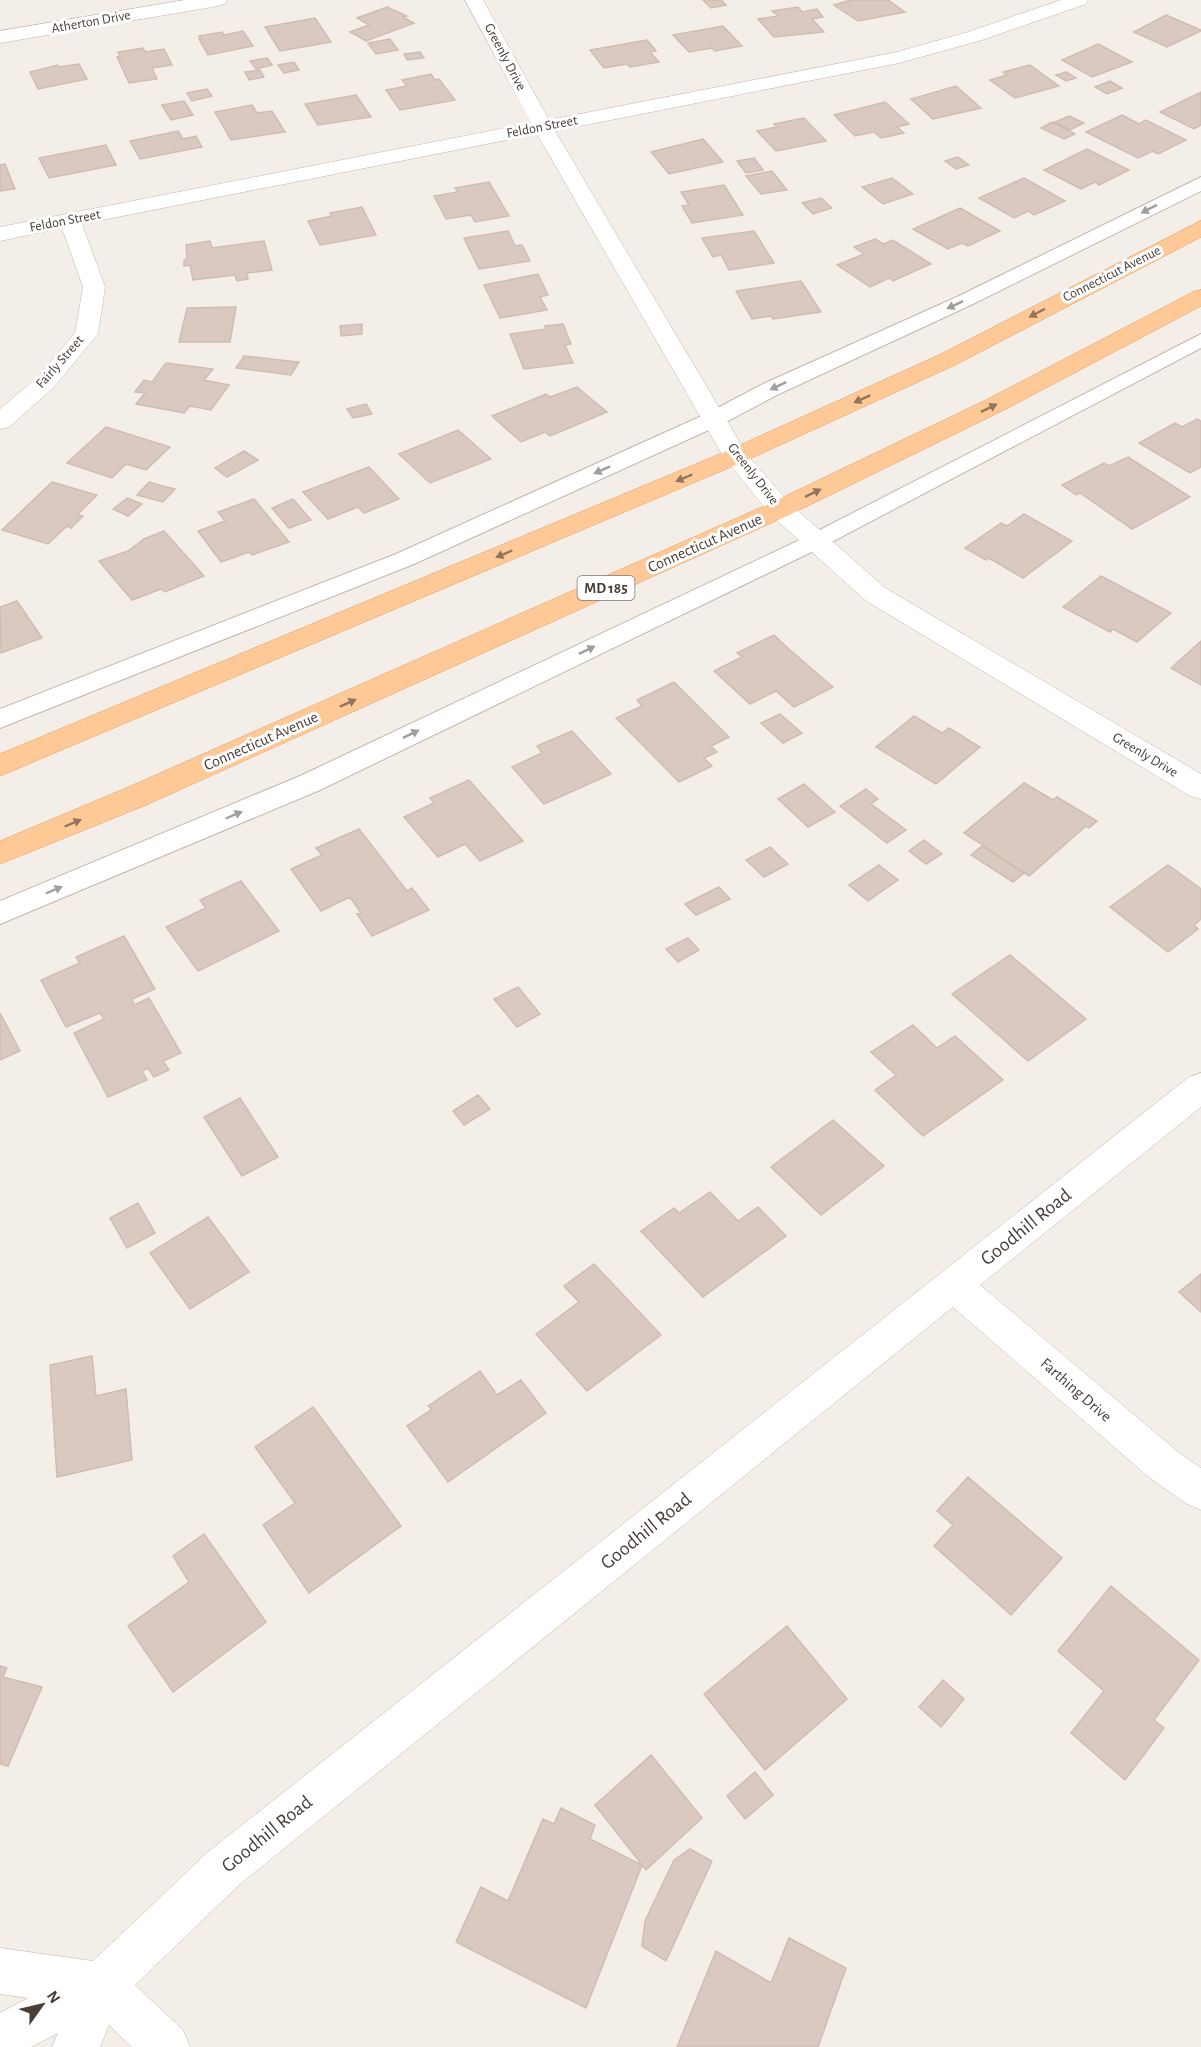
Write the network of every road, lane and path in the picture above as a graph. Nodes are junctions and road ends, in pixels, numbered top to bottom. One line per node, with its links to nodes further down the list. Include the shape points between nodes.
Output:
1 (218, 0): 4 (street, Atherton Drive)
2 (474, 0): 5 (street, Greenly Drive)
3 (1079, 0): 5 (street, Feldon Street, via 899,57)
4 (0, 38)
5 (543, 127): 7 (street, Feldon Street); 12 (street, Greenly Drive)
6 (1201, 183): 12 (lane, one-way to 12)
7 (70, 220): 9 (street, Feldon Street); 13 (street, Fairly Street, via 94,287 86,334 46,382)
8 (1201, 228): 14 (main road, Connecticut Avenue, one-way to 14, via 947,360)
9 (0, 234)
10 (1201, 297): 15 (main road, Connecticut Avenue / MD 185, one-way to 10, via 995,405)
11 (1201, 340): 16 (lane)
12 (714, 419): 14 (street, Greenly Drive); 17 (lane, one-way to 17, via 405,559)
13 (0, 422)
14 (736, 456): 15 (street, Greenly Drive); 18 (main road, Connecticut Avenue, one-way to 18)
15 (780, 509): 16 (street, Greenly Drive); 20 (main road, Connecticut Avenue / MD 185, one-way to 15, via 179,778)
16 (816, 541): 19 (street, Greenly Drive, via 875,594); 21 (lane, one-way to 16, via 310,783)
17 (0, 719)
18 (0, 766)
19 (1201, 788)
20 (0, 853)
21 (0, 913)
22 (1201, 1087): 23 (street, Goodhill Road)
23 (954, 1285): 24 (street, Farthing Drive, via 1164,1465); 26 (street, Goodhill Road, via 224,1868)
24 (1201, 1491)
25 (0, 1971): 26 (street)
26 (101, 1985): 27 (street, Goodhill Road); 28 (street, Goodhill Road); 29 (street)
27 (0, 2038)
28 (76, 2047)
29 (166, 2047)

